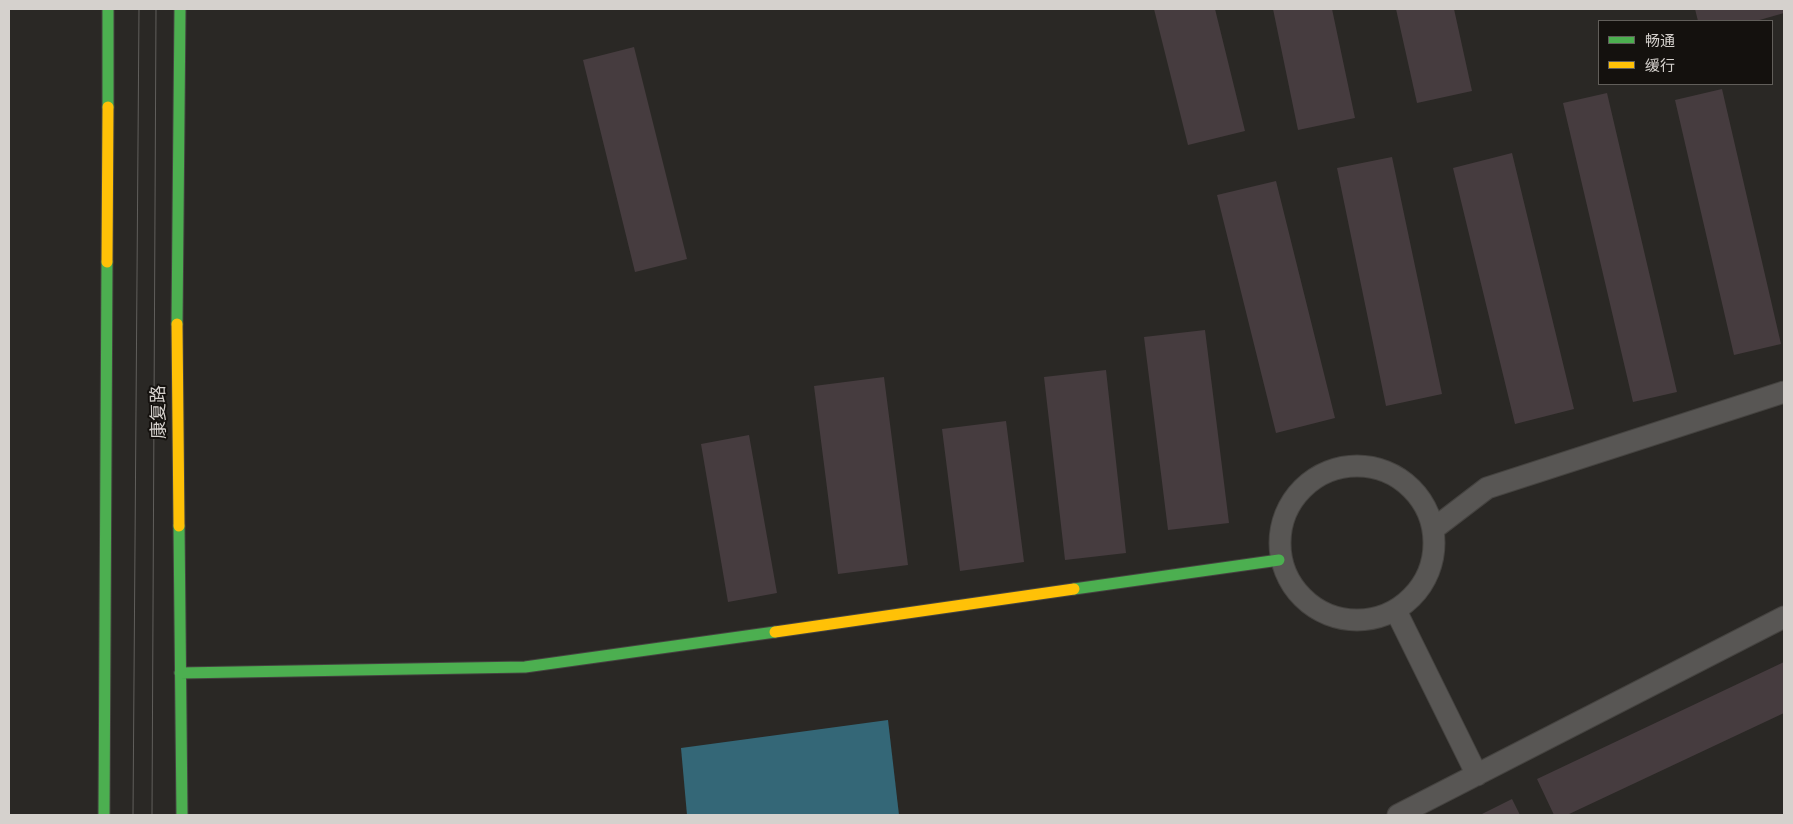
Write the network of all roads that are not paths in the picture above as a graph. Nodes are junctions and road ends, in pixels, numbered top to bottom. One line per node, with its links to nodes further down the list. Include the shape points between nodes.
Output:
1 (108, 9): 10 (street)
2 (180, 9): 8 (street, 康复路, via 177,324)
3 (1784, 392): 4 (street, via 1487,488)
4 (1436, 527): 5 (street, via 1411,484 1366,464 1318,474 1284,511); 6 (street, via 1430,576)
5 (1279, 560): 6 (street, via 1304,603 1349,623); 8 (street, via 525,667)
6 (1397, 613): 9 (street)
7 (1784, 617): 9 (street)
8 (180, 674): 11 (street, 康复路)
9 (1477, 775): 12 (street)
10 (104, 815)
11 (182, 815)
12 (1398, 815)

